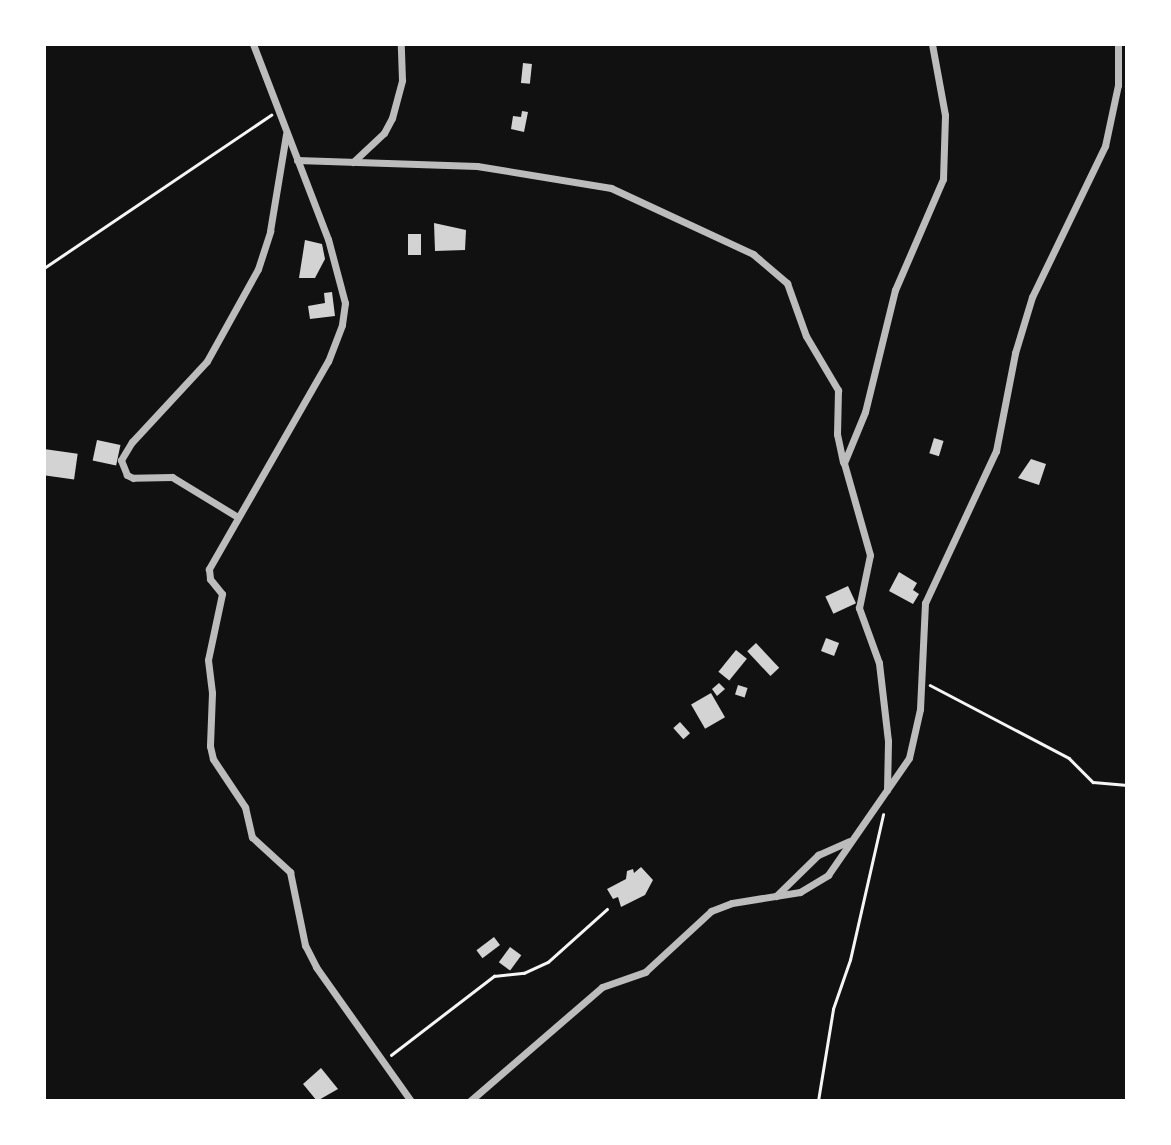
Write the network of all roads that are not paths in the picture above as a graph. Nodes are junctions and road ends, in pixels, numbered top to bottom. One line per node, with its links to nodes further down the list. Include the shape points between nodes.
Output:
1 (253, 44): 5 (street)
2 (401, 44): 7 (street, via 402,80 392,118)
3 (932, 44): 8 (street, via 945,115 943,179 892,300 865,412)
4 (1118, 44): 10 (street, via 1118,85 1105,146 1032,297 1015,353 996,451 925,603 916,739)
5 (286, 132): 6 (street); 9 (street, via 270,231 258,269 207,361 132,442 121,460 133,478 172,477)
6 (297, 160): 7 (street); 9 (street, via 340,275 342,325 328,362)
7 (353, 162): 8 (street, via 477,166 611,188 753,254 787,283 806,336 838,390 837,434)
8 (844, 463): 10 (street, via 870,555 859,608 879,663 888,741)
9 (236, 516): 13 (street, via 209,569 210,579 222,594 208,660 213,759 245,807 252,836 290,872 298,918 316,967)
10 (886, 793): 11 (street)
11 (850, 841): 12 (street, via 818,855); 12 (street, via 828,875 813,886)
12 (776, 896): 14 (street, via 732,903 695,922 645,972 602,987)
13 (411, 1101)
14 (470, 1101)

